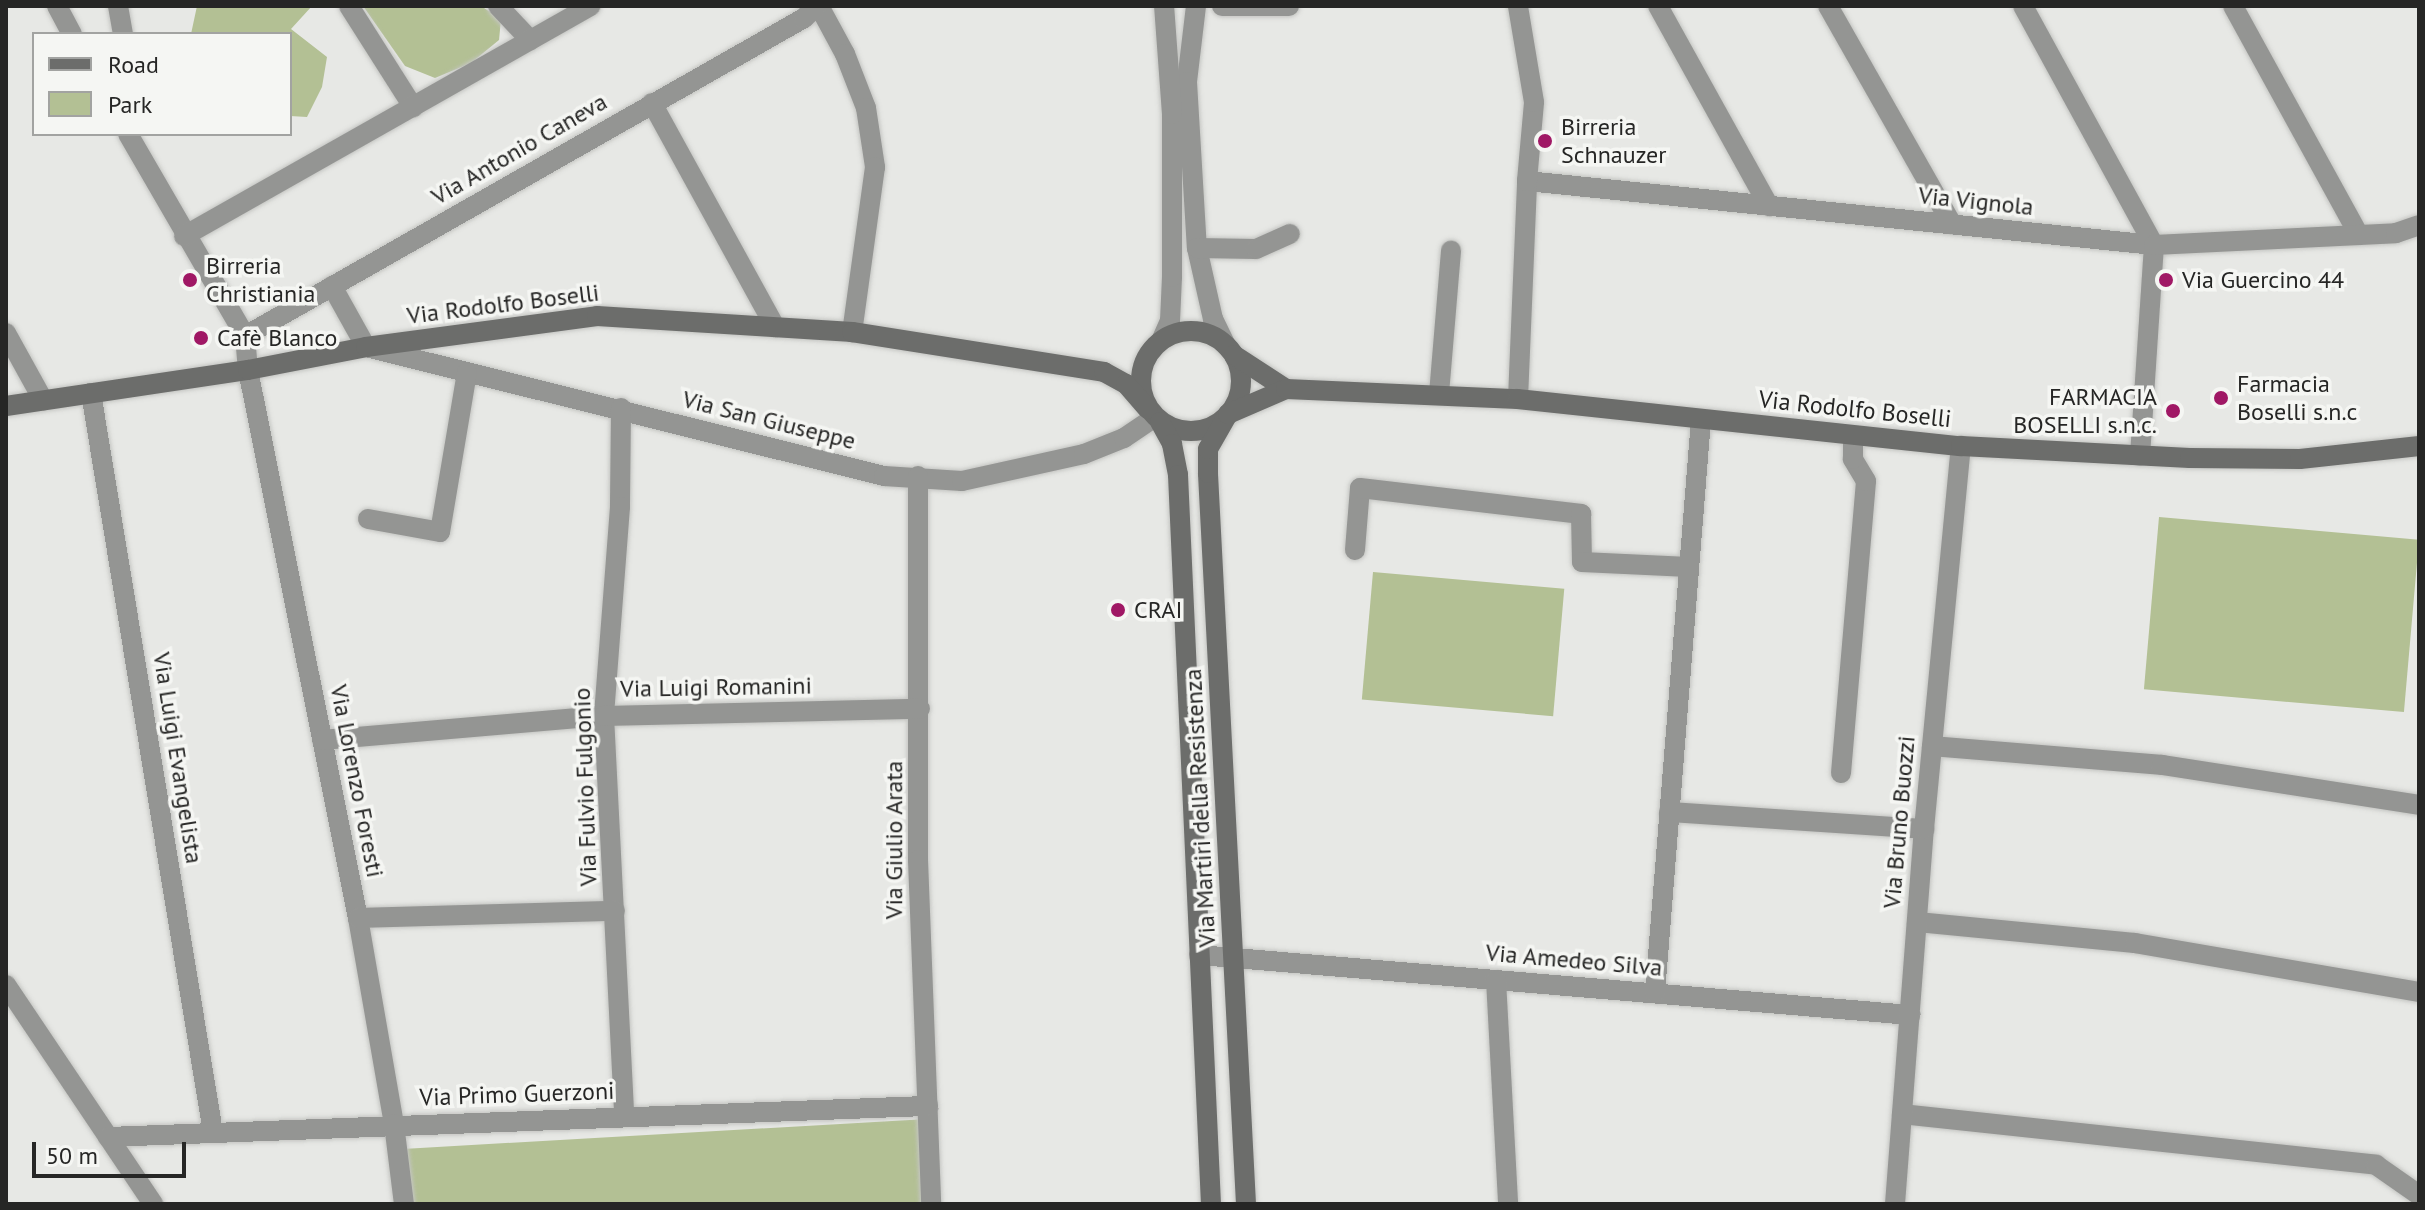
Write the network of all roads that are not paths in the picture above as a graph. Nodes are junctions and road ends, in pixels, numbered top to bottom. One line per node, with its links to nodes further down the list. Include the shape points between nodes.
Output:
1 (57, 6): 16 (street)
2 (118, 6): 17 (street)
3 (349, 6): 20 (street)
4 (498, 6): 18 (street)
5 (590, 6): 18 (street)
6 (818, 6): 19 (street, Via Antonio Caneva); 34 (street, via 866,108 875,167)
7 (1164, 6): 37 (street, via 1172,114 1172,277 1170,321)
8 (1196, 6): 30 (street, via 1187,82)
9 (1222, 6): 10 (street)
10 (1289, 6)
11 (1658, 6): 23 (street)
12 (1828, 6): 24 (street)
13 (2023, 6): 29 (street)
14 (2233, 6): 27 (street)
15 (1521, 7): 22 (street, via 1534,102)
16 (71, 32)
17 (123, 32)
18 (530, 40): 20 (street)
19 (652, 103): 32 (street, Via Antonio Caneva); 33 (street)
20 (413, 107): 28 (street)
21 (129, 136): 28 (street)
22 (1527, 181): 23 (street, Via Vignola); 46 (street)
23 (1769, 206): 24 (street, Via Vignola)
24 (1952, 224): 29 (street, Via Vignola)
25 (2419, 225): 27 (street, Via Vignola, via 2396,233)
26 (1290, 234): 30 (street, via 1256,249)
27 (2359, 235): 29 (street, Via Vignola)
28 (184, 236): 36 (street)
29 (2154, 245): 56 (street)
30 (1197, 248): 39 (street, via 1213,319)
31 (1451, 250): 45 (street)
32 (332, 286): 36 (street, Via Antonio Caneva); 38 (street)
33 (775, 327): 34 (street, Via Rodolfo Boselli); 38 (street, Via Rodolfo Boselli, via 597,316)
34 (852, 332): 42 (street, Via Rodolfo Boselli)
35 (6, 333): 47 (street)
36 (245, 336): 40 (street, Via Lorenzo Foresti)
37 (1157, 344): 39 (street, via 1194,331 1217,338); 42 (street); 51 (street, via 1144,363 1140,382)
38 (366, 347): 40 (street, Via Rodolfo Boselli); 41 (street, Via San Giuseppe)
39 (1230, 350): 43 (street); 50 (street, via 1241,378)
40 (248, 370): 44 (street, Via Rodolfo Boselli); 65 (street, Via Lorenzo Foresti)
41 (467, 372): 49 (street, Via San Giuseppe); 58 (street, via 440,532)
42 (1104, 372): 51 (street, Via Rodolfo Boselli, via 1126,384)
43 (1286, 389): 45 (street, Via Rodolfo Boselli); 50 (street, Via Rodolfo Boselli)
44 (91, 393): 47 (street, Via Rodolfo Boselli); 85 (street, Via Luigi Evangelista)
45 (1439, 394): 46 (street, Via Rodolfo Boselli)
46 (1518, 399): 52 (street, Via Rodolfo Boselli)
47 (43, 400): 48 (street, Via Rodolfo Boselli)
48 (6, 406)
49 (621, 408): 57 (street, Via San Giuseppe, via 884,476); 62 (street, Via Fulvio Fulgonio, via 620,507)
50 (1228, 414): 51 (street, via 1215,426 1192,432); 63 (street, Via Martiri della Resistenza, via 1215,434 1208,461)
51 (1154, 416): 57 (street, Via San Giuseppe, via 1124,438 1084,454 962,481); 64 (street, Via Martiri della Resistenza, via 1169,435 1178,475)
52 (1701, 420): 53 (street, Via Rodolfo Boselli); 60 (street)
53 (1853, 436): 54 (street, Via Rodolfo Boselli); 67 (street, via 1853,459 1866,481)
54 (1961, 446): 56 (street, Via Rodolfo Boselli); 66 (street, Via Bruno Buozzi)
55 (2419, 446): 56 (street, Via Rodolfo Boselli, via 2300,459)
56 (2140, 456)
57 (918, 476): 61 (street, Via Giulio Arata)
58 (368, 519)
59 (1355, 550): 60 (street, via 1360,488 1581,514 1582,562)
60 (1689, 567): 69 (street)
61 (920, 709): 62 (street, Via Luigi Romanini); 81 (street, Via Giulio Arata, via 918,860)
62 (604, 716): 65 (street, Via Luigi Romanini); 71 (street, Via Fulvio Fulgonio)
63 (1222, 737): 64 (street); 75 (street, Via Martiri della Resistenza)
64 (1190, 739): 74 (street, Via Martiri della Resistenza)
65 (322, 740): 72 (street, Via Lorenzo Foresti)
66 (1932, 746): 68 (street, via 2162,765); 70 (street, Via Bruno Buozzi)
67 (1841, 773)
68 (2419, 805)
69 (1669, 812): 70 (street); 79 (street)
70 (1924, 829): 73 (street, Via Bruno Buozzi)
71 (615, 911): 72 (street); 83 (street, Via Fulvio Fulgonio)
72 (358, 918): 84 (street, Via Lorenzo Foresti)
73 (1917, 922): 78 (street, via 2135,943); 80 (street, Via Bruno Buozzi)
74 (1199, 955): 75 (street, Via Amedeo Silva); 91 (street, Via Martiri della Resistenza)
75 (1234, 957): 76 (street, Via Amedeo Silva); 92 (street, Via Martiri della Resistenza)
76 (1496, 980): 79 (street, Via Amedeo Silva); 93 (street)
77 (6, 985): 86 (street)
78 (2419, 992)
79 (1655, 993): 80 (street, Via Amedeo Silva)
80 (1910, 1015): 82 (street, Via Bruno Buozzi)
81 (928, 1106): 83 (street, Via Primo Guerzoni); 90 (street, Via Giulio Arata)
82 (1902, 1114): 87 (street, via 2376,1165); 94 (street, Via Bruno Buozzi)
83 (624, 1116): 84 (street, Via Primo Guerzoni)
84 (394, 1124): 85 (street, Via Primo Guerzoni); 89 (street, Via Lorenzo Foresti)
85 (213, 1132): 86 (street, Via Primo Guerzoni)
86 (108, 1137): 88 (street)
87 (2419, 1195)
88 (153, 1204)
89 (404, 1204)
90 (931, 1204)
91 (1211, 1204)
92 (1246, 1204)
93 (1508, 1204)
94 (1895, 1204)

